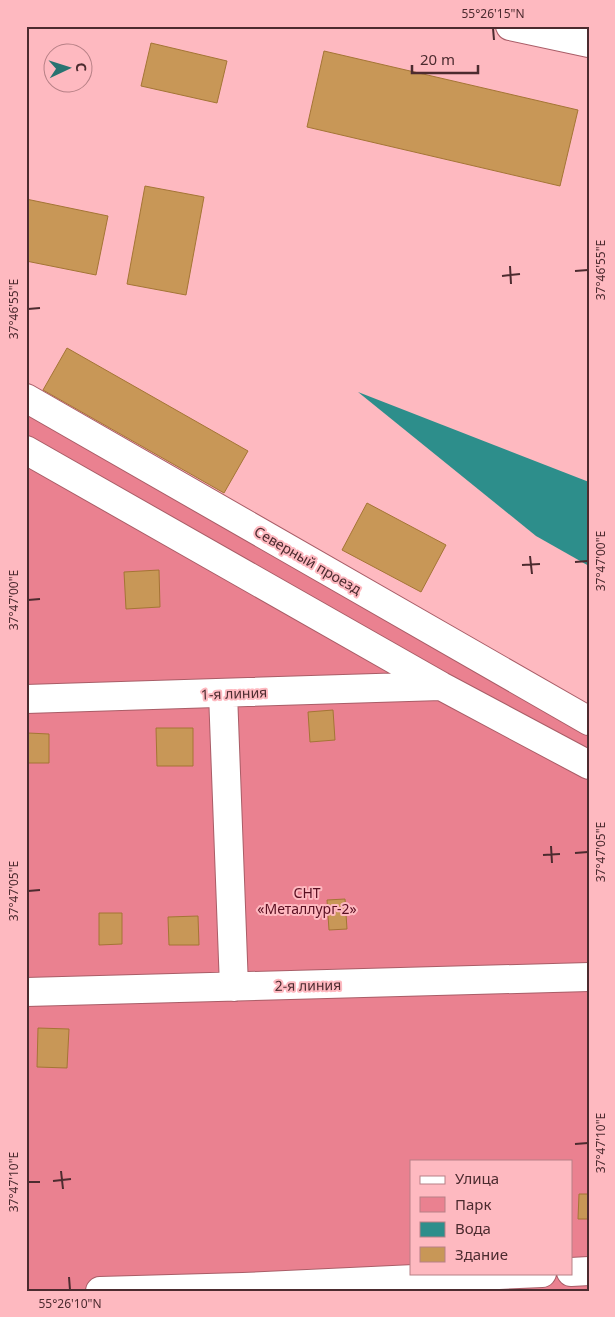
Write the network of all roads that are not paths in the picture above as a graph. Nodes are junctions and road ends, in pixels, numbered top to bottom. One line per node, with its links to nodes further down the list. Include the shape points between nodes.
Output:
1 (510, 26): 2 (street)
2 (589, 43)
3 (26, 398): 8 (street, Северный проезд)
4 (26, 450): 5 (street)
5 (442, 686): 6 (street, 1-я линия); 9 (street)
6 (222, 693): 7 (street, 1-я линия); 11 (street)
7 (26, 699)
8 (589, 721)
9 (589, 765)
10 (589, 978): 11 (street, 2-я линия)
11 (234, 987): 12 (street, 2-я линия)
12 (26, 992)
13 (589, 1271): 14 (street)
14 (572, 1272)
15 (521, 1274): 16 (street)
16 (100, 1291)

